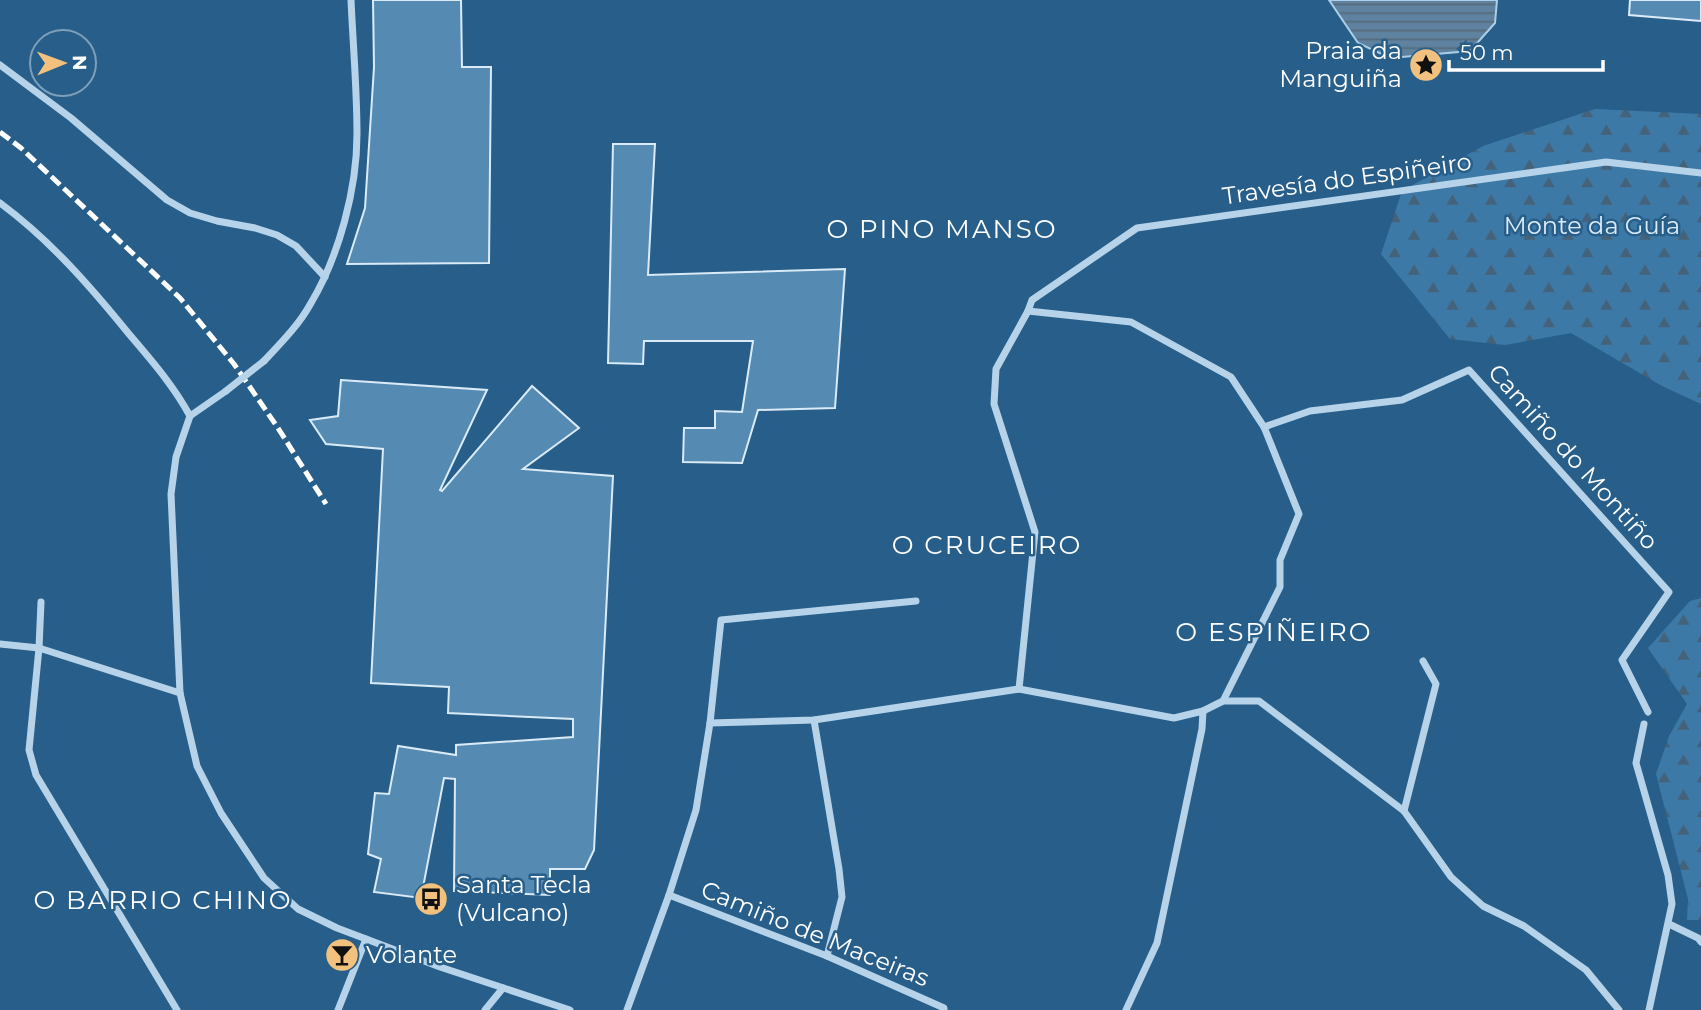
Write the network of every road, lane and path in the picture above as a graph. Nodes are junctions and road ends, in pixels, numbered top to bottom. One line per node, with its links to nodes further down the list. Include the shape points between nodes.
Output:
1 (351, 0): 5 (street, via 357,136 343,228)
2 (0, 65): 5 (street, via 167,200 190,213 277,235 296,246)
3 (1701, 173): 6 (street, Travesía do Espiñeiro, via 1606,162 1137,228 1032,300)
4 (0, 203): 7 (street, via 57,251 96,293 176,391)
5 (325, 277): 7 (street, bridge, via 297,325 264,361)
6 (1028, 311): 8 (street, via 1131,322 1231,377); 14 (street, Travesía do Espiñeiro, via 996,369 993,404 1035,532)
7 (190, 416): 15 (street, via 176,457 171,494)
8 (1265, 427): 16 (street, via 1299,514 1280,560 1280,587); 18 (street, Camiño do Montiño, via 1310,411 1402,400 1469,370 1669,592 1622,660)
9 (916, 601): 20 (street, via 721,620)
10 (41, 602): 12 (street)
11 (0, 644): 12 (street)
12 (39, 648): 15 (street); 29 (street, via 29,750 36,775)
13 (1423, 661): 22 (street, via 1436,684)
14 (1019, 690): 17 (street, via 1174,718); 19 (street)
15 (180, 693): 25 (street, via 197,766 221,813 264,878 298,909)
16 (1223, 701): 17 (street); 22 (street, via 1259,701)
17 (1203, 711): 35 (street, via 1157,943)
18 (1648, 712)
19 (814, 720): 20 (street); 27 (street, via 842,897)
20 (710, 723): 23 (street, via 696,810)
21 (1644, 724): 24 (street, via 1636,763 1668,875)
22 (1404, 811): 36 (street, via 1451,877 1483,906 1524,926 1586,970)
23 (668, 895): 27 (street, Camiño de Maceiras); 33 (street)
24 (1669, 924): 26 (street); 37 (street)
25 (366, 939): 28 (street); 30 (street)
26 (1701, 943)
27 (827, 956): 34 (street, Camiño de Maceiras)
28 (503, 988): 31 (street); 32 (street)
29 (177, 1010)
30 (338, 1010)
31 (485, 1010)
32 (569, 1010)
33 (627, 1010)
34 (944, 1010)
35 (1126, 1010)
36 (1619, 1010)
37 (1649, 1010)

